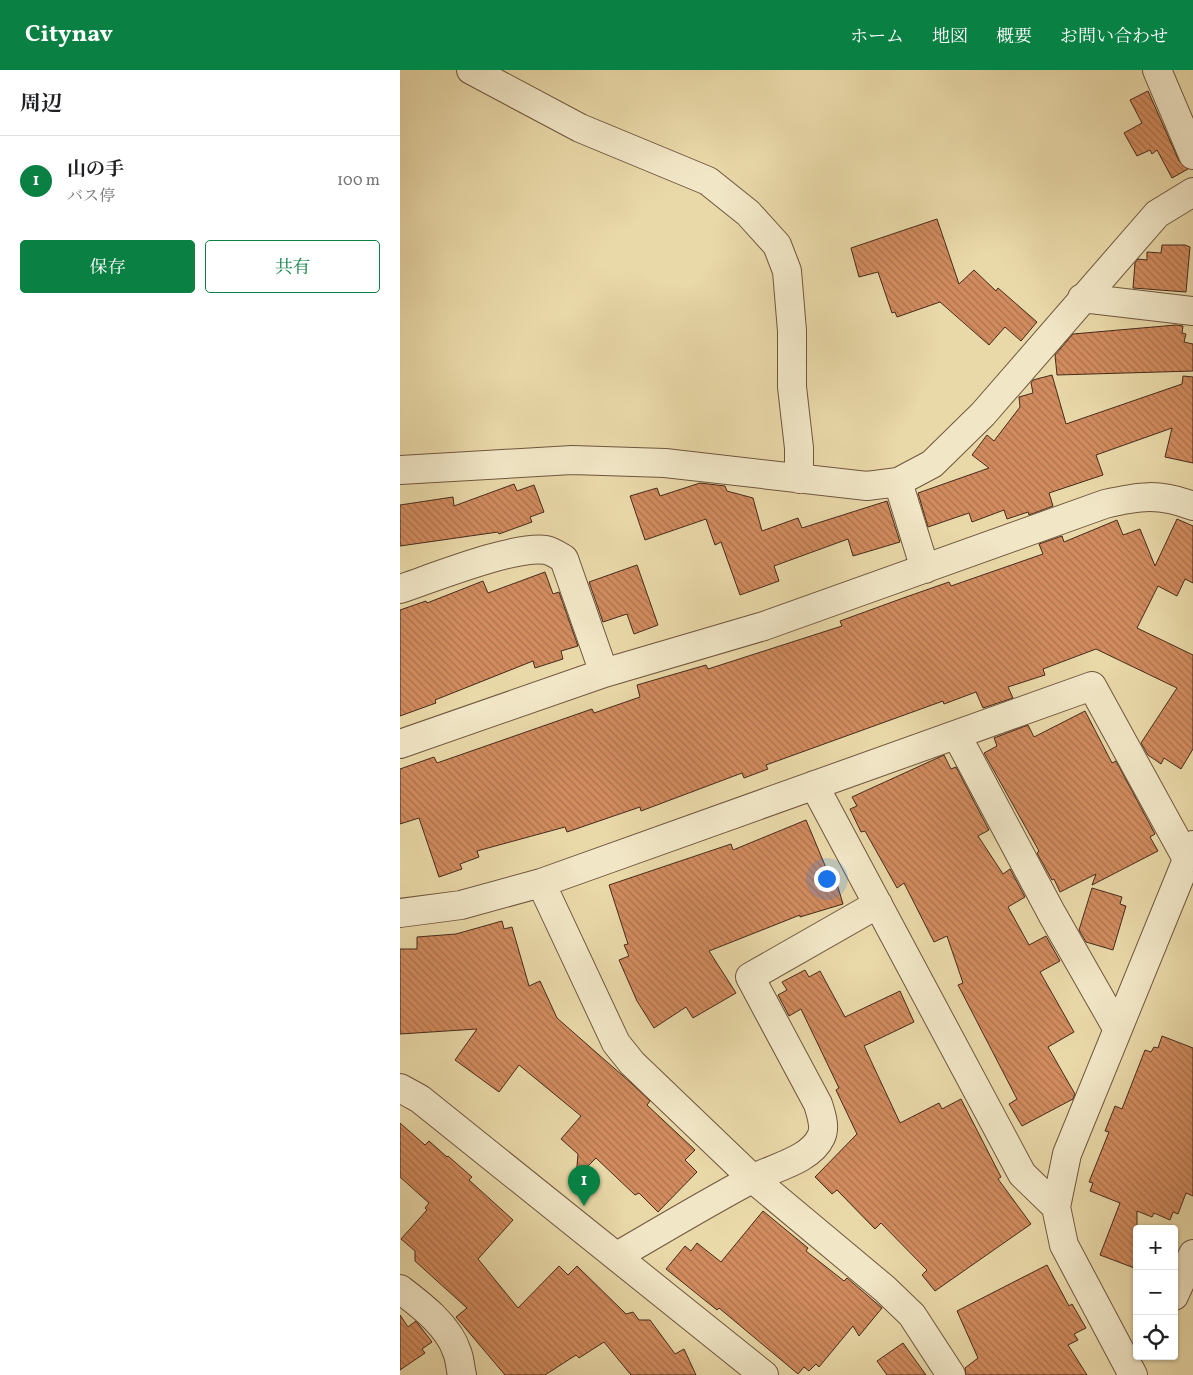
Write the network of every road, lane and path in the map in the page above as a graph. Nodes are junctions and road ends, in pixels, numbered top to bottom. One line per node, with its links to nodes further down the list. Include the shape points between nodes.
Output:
1 (471, 70): 8 (street, via 580,128 708,181 748,214 777,245 787,271)
2 (1157, 70): 3 (street)
3 (1193, 155)
4 (1193, 192): 5 (street, via 1157,214)
5 (1082, 298): 6 (street); 9 (street, via 970,427 932,464)
6 (1193, 311)
7 (400, 470): 8 (street, via 591,461 665,463)
8 (799, 479): 9 (street, via 867,486)
9 (898, 482): 11 (street)
10 (1193, 506): 11 (street, via 1176,499 1151,496 1126,499)
11 (924, 569): 13 (street, via 764,626)
12 (400, 589): 13 (street, via 495,558 526,550 548,550 564,559)
13 (604, 674): 15 (street)
14 (958, 736): 16 (street); 17 (street, via 1092,686); 21 (street, via 1052,914)
15 (400, 744)
16 (814, 785): 18 (street); 19 (street)
17 (1190, 852): 21 (street)
18 (540, 883): 20 (street, via 461,905); 23 (street, via 616,1043 632,1063)
19 (878, 904): 23 (street, via 750,977 818,1104 823,1121 822,1137 812,1149 784,1166); 24 (street, via 1022,1174)
20 (400, 913)
21 (1118, 1028): 24 (street, via 1067,1154)
22 (400, 1088): 26 (street, via 420,1100)
23 (752, 1178): 26 (street); 32 (street, via 912,1315)
24 (1056, 1207): 33 (street, via 1064,1245)
25 (1193, 1254): 27 (street)
26 (617, 1256): 31 (street)
27 (1178, 1287)
28 (402, 1293): 30 (street, via 443,1329 457,1350)
29 (1143, 1360): 33 (street)
30 (462, 1375)
31 (764, 1375)
32 (951, 1375)
33 (1134, 1375)

